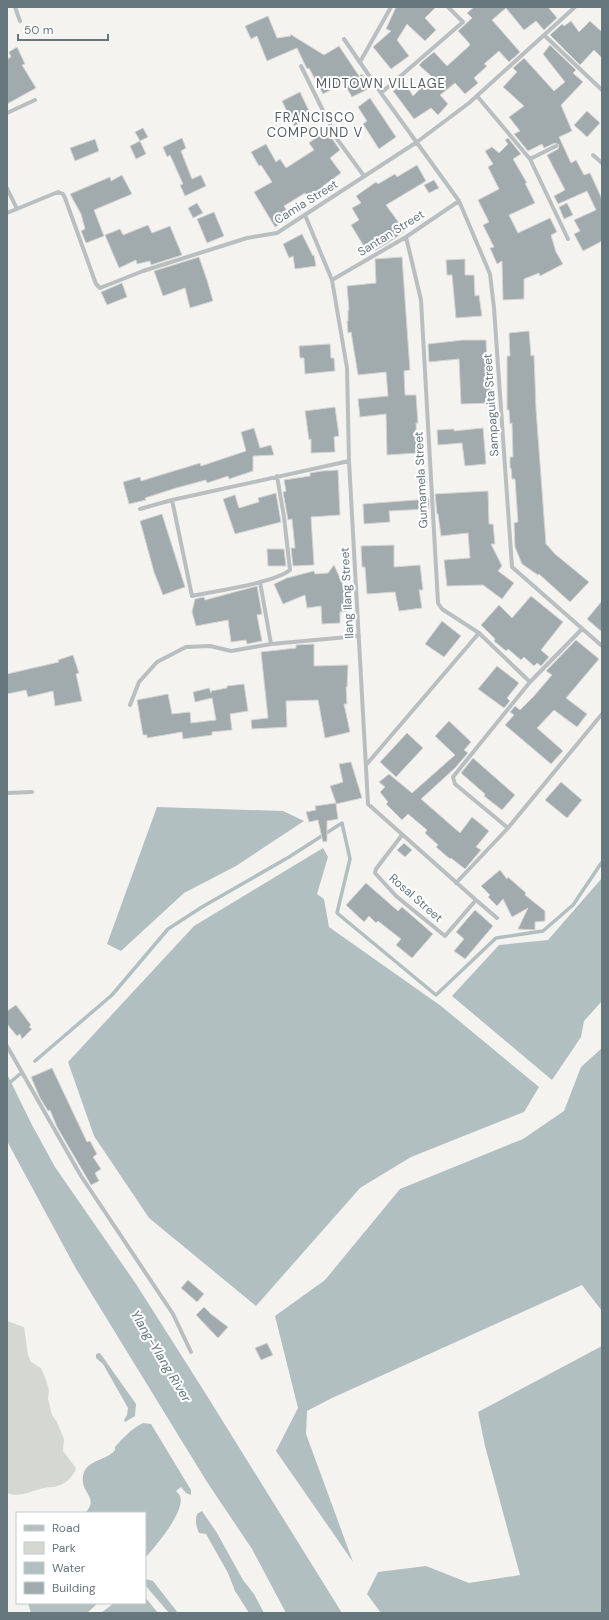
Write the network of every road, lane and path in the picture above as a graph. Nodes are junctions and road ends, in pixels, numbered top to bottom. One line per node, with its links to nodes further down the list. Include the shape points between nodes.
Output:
1 (16, 7): 5 (street)
2 (391, 7): 8 (street)
3 (448, 7): 11 (street, via 463,22)
4 (575, 7): 6 (street, Camia Street)
5 (20, 21)
6 (544, 35): 10 (street); 12 (street, Camia Street)
7 (344, 39): 8 (street, Sampaguita Street)
8 (360, 62): 11 (street, Sampaguita Street)
9 (301, 66): 20 (street, via 337,139)
10 (602, 90)
11 (381, 93): 15 (street, Sampaguita Street)
12 (477, 96): 15 (street, Camia Street); 18 (street)
13 (35, 100): 14 (street)
14 (7, 113)
15 (417, 142): 20 (street, Camia Street); 22 (street, Sampaguita Street)
16 (556, 146): 18 (street)
17 (593, 155): 19 (street)
18 (530, 159): 27 (street)
19 (602, 163)
20 (364, 176): 25 (street, Camia Street)
21 (7, 188): 23 (street)
22 (459, 201): 26 (street, Santan Street); 34 (street, Sampaguita Street, via 490,274 512,567)
23 (17, 209): 24 (street); 25 (street, Camia Street, via 58,192 63,194 96,284 100,288 143,271 247,238 276,233)
24 (7, 213)
25 (305, 215): 28 (street, Ilang Ilang Street)
26 (406, 237): 28 (street, Santan Street); 35 (street, Gumamela Street, via 421,300 438,604)
27 (568, 239)
28 (332, 280): 29 (street, Ilang Ilang Street, via 347,368)
29 (349, 461): 30 (street); 36 (street, Ilang Ilang Street)
30 (277, 476): 31 (street); 33 (street, via 290,570)
31 (172, 500): 32 (street); 33 (street, via 192,596)
32 (140, 509)
33 (260, 582): 37 (street)
34 (582, 629): 38 (street, Sampaguita Street); 39 (street)
35 (479, 633): 39 (street, Gumamela Street); 42 (street)
36 (359, 636): 37 (street); 42 (street, Ilang Ilang Street)
37 (271, 644): 40 (street, via 231,651 210,646 186,647 157,662 139,682)
38 (602, 646)
39 (530, 682): 45 (street, via 453,777 455,784)
40 (130, 706)
41 (602, 714): 45 (street)
42 (366, 765): 46 (street, Ilang Ilang Street, via 368,804)
43 (32, 792): 44 (street)
44 (7, 793)
45 (508, 828): 47 (street)
46 (402, 835): 47 (street, Ilang Ilang Street); 48 (street, Rosal Street, via 375,873 396,896 445,936)
47 (456, 883): 48 (street, Ilang Ilang Street)
48 (476, 900): 49 (street, Ilang Ilang Street)
49 (497, 918)
50 (7, 1046): 51 (street, via 81,1176 173,1314)
51 (191, 1352)

